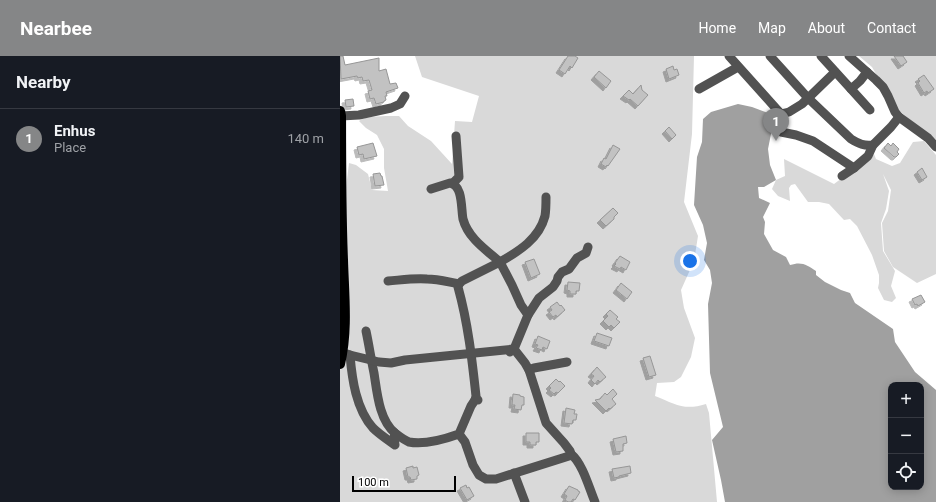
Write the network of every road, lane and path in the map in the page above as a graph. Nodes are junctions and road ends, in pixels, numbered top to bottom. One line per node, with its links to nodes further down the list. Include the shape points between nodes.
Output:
1 (729, 56): 5 (street)
2 (770, 56): 11 (street)
3 (821, 56): 6 (street)
4 (849, 56): 7 (street)
5 (738, 67): 8 (street); 14 (street)
6 (835, 72): 9 (street); 11 (street)
7 (867, 72): 9 (street); 15 (street, via 883,87)
8 (699, 89)
9 (851, 89): 12 (street)
10 (405, 96): 13 (street, via 400,104 391,108 359,115)
11 (808, 98): 14 (street, via 789,112); 18 (street, via 851,139 859,144)
12 (870, 110)
13 (340, 114): 17 (main road)
14 (781, 114): 20 (street, via 781,132 813,141)
15 (899, 117): 18 (street); 19 (street)
16 (456, 136): 22 (street, via 459,177)
17 (341, 145): 28 (main road)
18 (873, 145): 20 (street, via 868,156)
19 (936, 147)
20 (854, 168): 21 (street)
21 (842, 176)
22 (453, 183): 23 (street); 26 (street, via 459,191 466,229)
23 (431, 188)
24 (546, 198): 26 (street, via 544,217 534,236)
25 (588, 247): 30 (street, via 568,270 562,272)
26 (500, 262): 29 (street); 30 (street)
27 (388, 281): 29 (street, via 427,279)
28 (342, 283): 33 (main road)
29 (459, 284): 34 (street)
30 (528, 314): 32 (street)
31 (366, 331): 35 (street)
32 (511, 352): 34 (street); 38 (street, via 525,363)
33 (346, 354): 35 (street); 37 (main road); 39 (street, via 357,398 366,418 372,427 395,445)
34 (472, 354): 35 (street, via 392,363); 40 (street, via 476,400)
35 (371, 360): 39 (street, via 379,403 388,425)
36 (567, 362): 38 (street)
37 (340, 364)
38 (529, 370): 41 (street, via 546,423)
39 (395, 433): 40 (street, via 408,442 428,442)
40 (459, 434): 42 (street, via 465,442 476,470 483,478 496,479)
41 (571, 454): 42 (street); 44 (street, via 582,470)
42 (514, 473): 43 (street)
43 (525, 502)
44 (595, 502)

